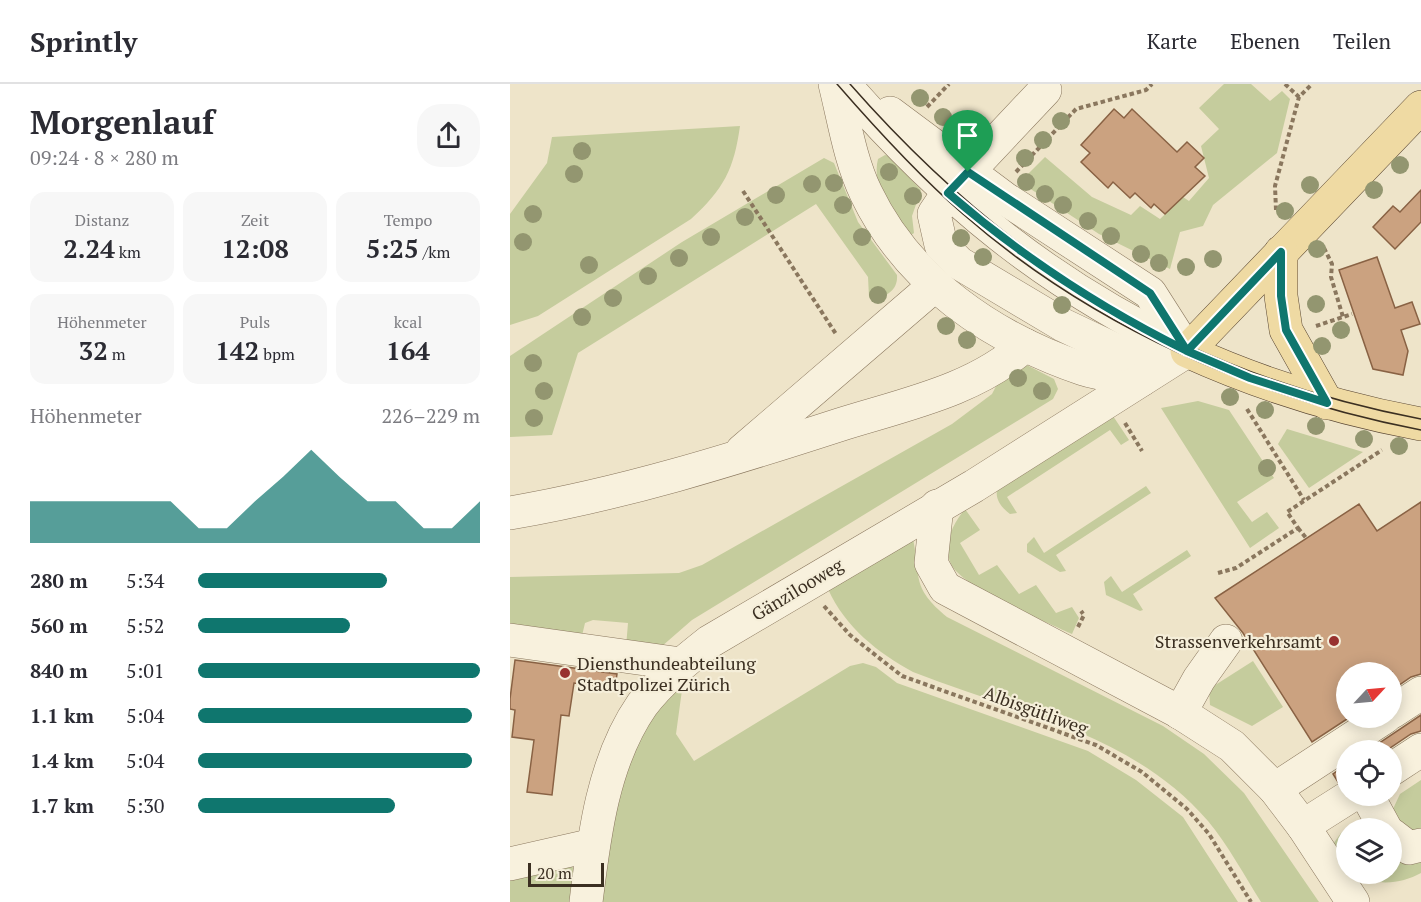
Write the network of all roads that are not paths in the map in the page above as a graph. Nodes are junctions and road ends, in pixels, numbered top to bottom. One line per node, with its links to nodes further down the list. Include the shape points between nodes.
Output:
1 (835, 84): 7 (street)
2 (844, 84): 6 (street)
3 (851, 84): 6 (street)
4 (1045, 90): 8 (street)
5 (1421, 107): 9 (main road)
6 (904, 122): 7 (street, via 867,150); 8 (street)
7 (858, 171): 10 (street, via 879,218)
8 (958, 183): 12 (street, via 1150,293); 12 (street, via 934,214 941,245 959,262 1063,325 1124,354)
9 (1281, 252): 12 (main road); 14 (main road, via 1286,330)
10 (934, 286): 11 (street); 16 (street)
11 (1025, 345): 13 (street, via 1084,369); 16 (street, via 960,387)
12 (1187, 351): 13 (street, Gänzilooweg); 14 (main road, via 1250,378)
13 (1141, 380): 17 (street, Gänzilooweg)
14 (1327, 403): 15 (main road)
15 (1421, 424)
16 (732, 459): 18 (street, via 570,503)
17 (937, 506): 21 (street, Gänzilooweg, via 709,642); 24 (street, via 931,563 945,588)
18 (510, 513)
19 (510, 640): 21 (street)
20 (1226, 642): 24 (street)
21 (681, 664): 32 (street, Gänzilooweg, via 643,705 616,751)
22 (1421, 693): 23 (street)
23 (1402, 705)
24 (1180, 713): 28 (street, via 1232,746)
25 (1368, 728): 28 (street)
26 (1421, 750): 27 (street)
27 (1402, 762)
28 (1275, 789): 30 (street)
29 (1336, 805): 30 (street)
30 (1303, 826): 36 (street)
31 (1402, 843): 33 (street, via 1408,848)
32 (593, 845): 34 (street); 35 (street, Gänzilooweg)
33 (1421, 845)
34 (510, 864)
35 (586, 902)
36 (1353, 902)

